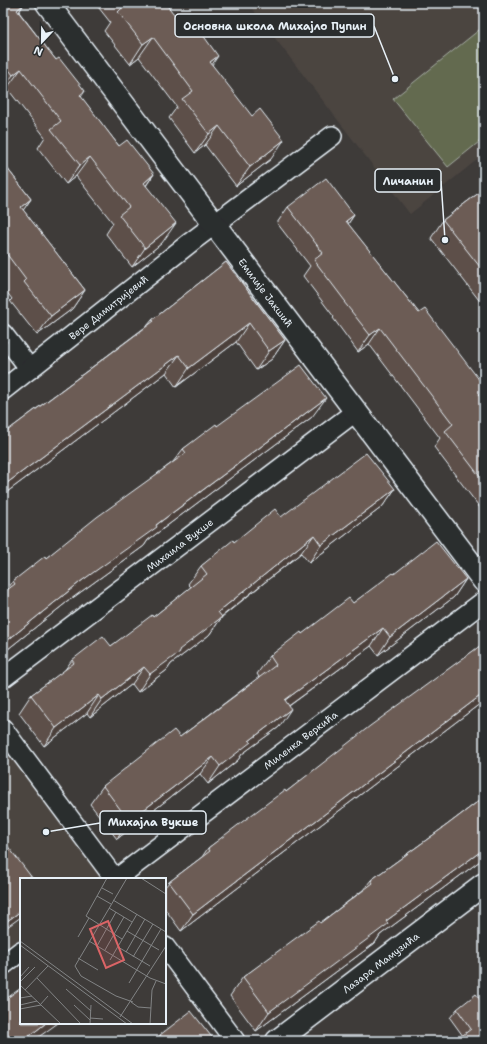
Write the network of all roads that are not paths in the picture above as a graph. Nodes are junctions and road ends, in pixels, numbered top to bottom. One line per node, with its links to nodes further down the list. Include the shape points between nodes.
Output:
1 (48, 3): 3 (street, Емилије Јакшић)
2 (332, 136): 3 (street, Вере Димитријевић)
3 (215, 224): 5 (street, Вере Димитријевић); 7 (street, Емилије Јакшић)
4 (3, 334): 5 (street)
5 (30, 369): 6 (street, Вере Димитријевић)
6 (3, 390)
7 (356, 412): 8 (street, Емилије Јакшић); 10 (street, Михаила Вукше)
8 (484, 582)
9 (484, 601): 13 (street, Миленка Веркића)
10 (3, 678)
11 (3, 729): 12 (street)
12 (115, 878)
13 (117, 878)
14 (484, 884): 19 (street, Лазара Мамузића)
15 (166, 948): 18 (street)
16 (20, 952): 17 (street)
17 (3, 965)
18 (234, 1041)
19 (277, 1041)

